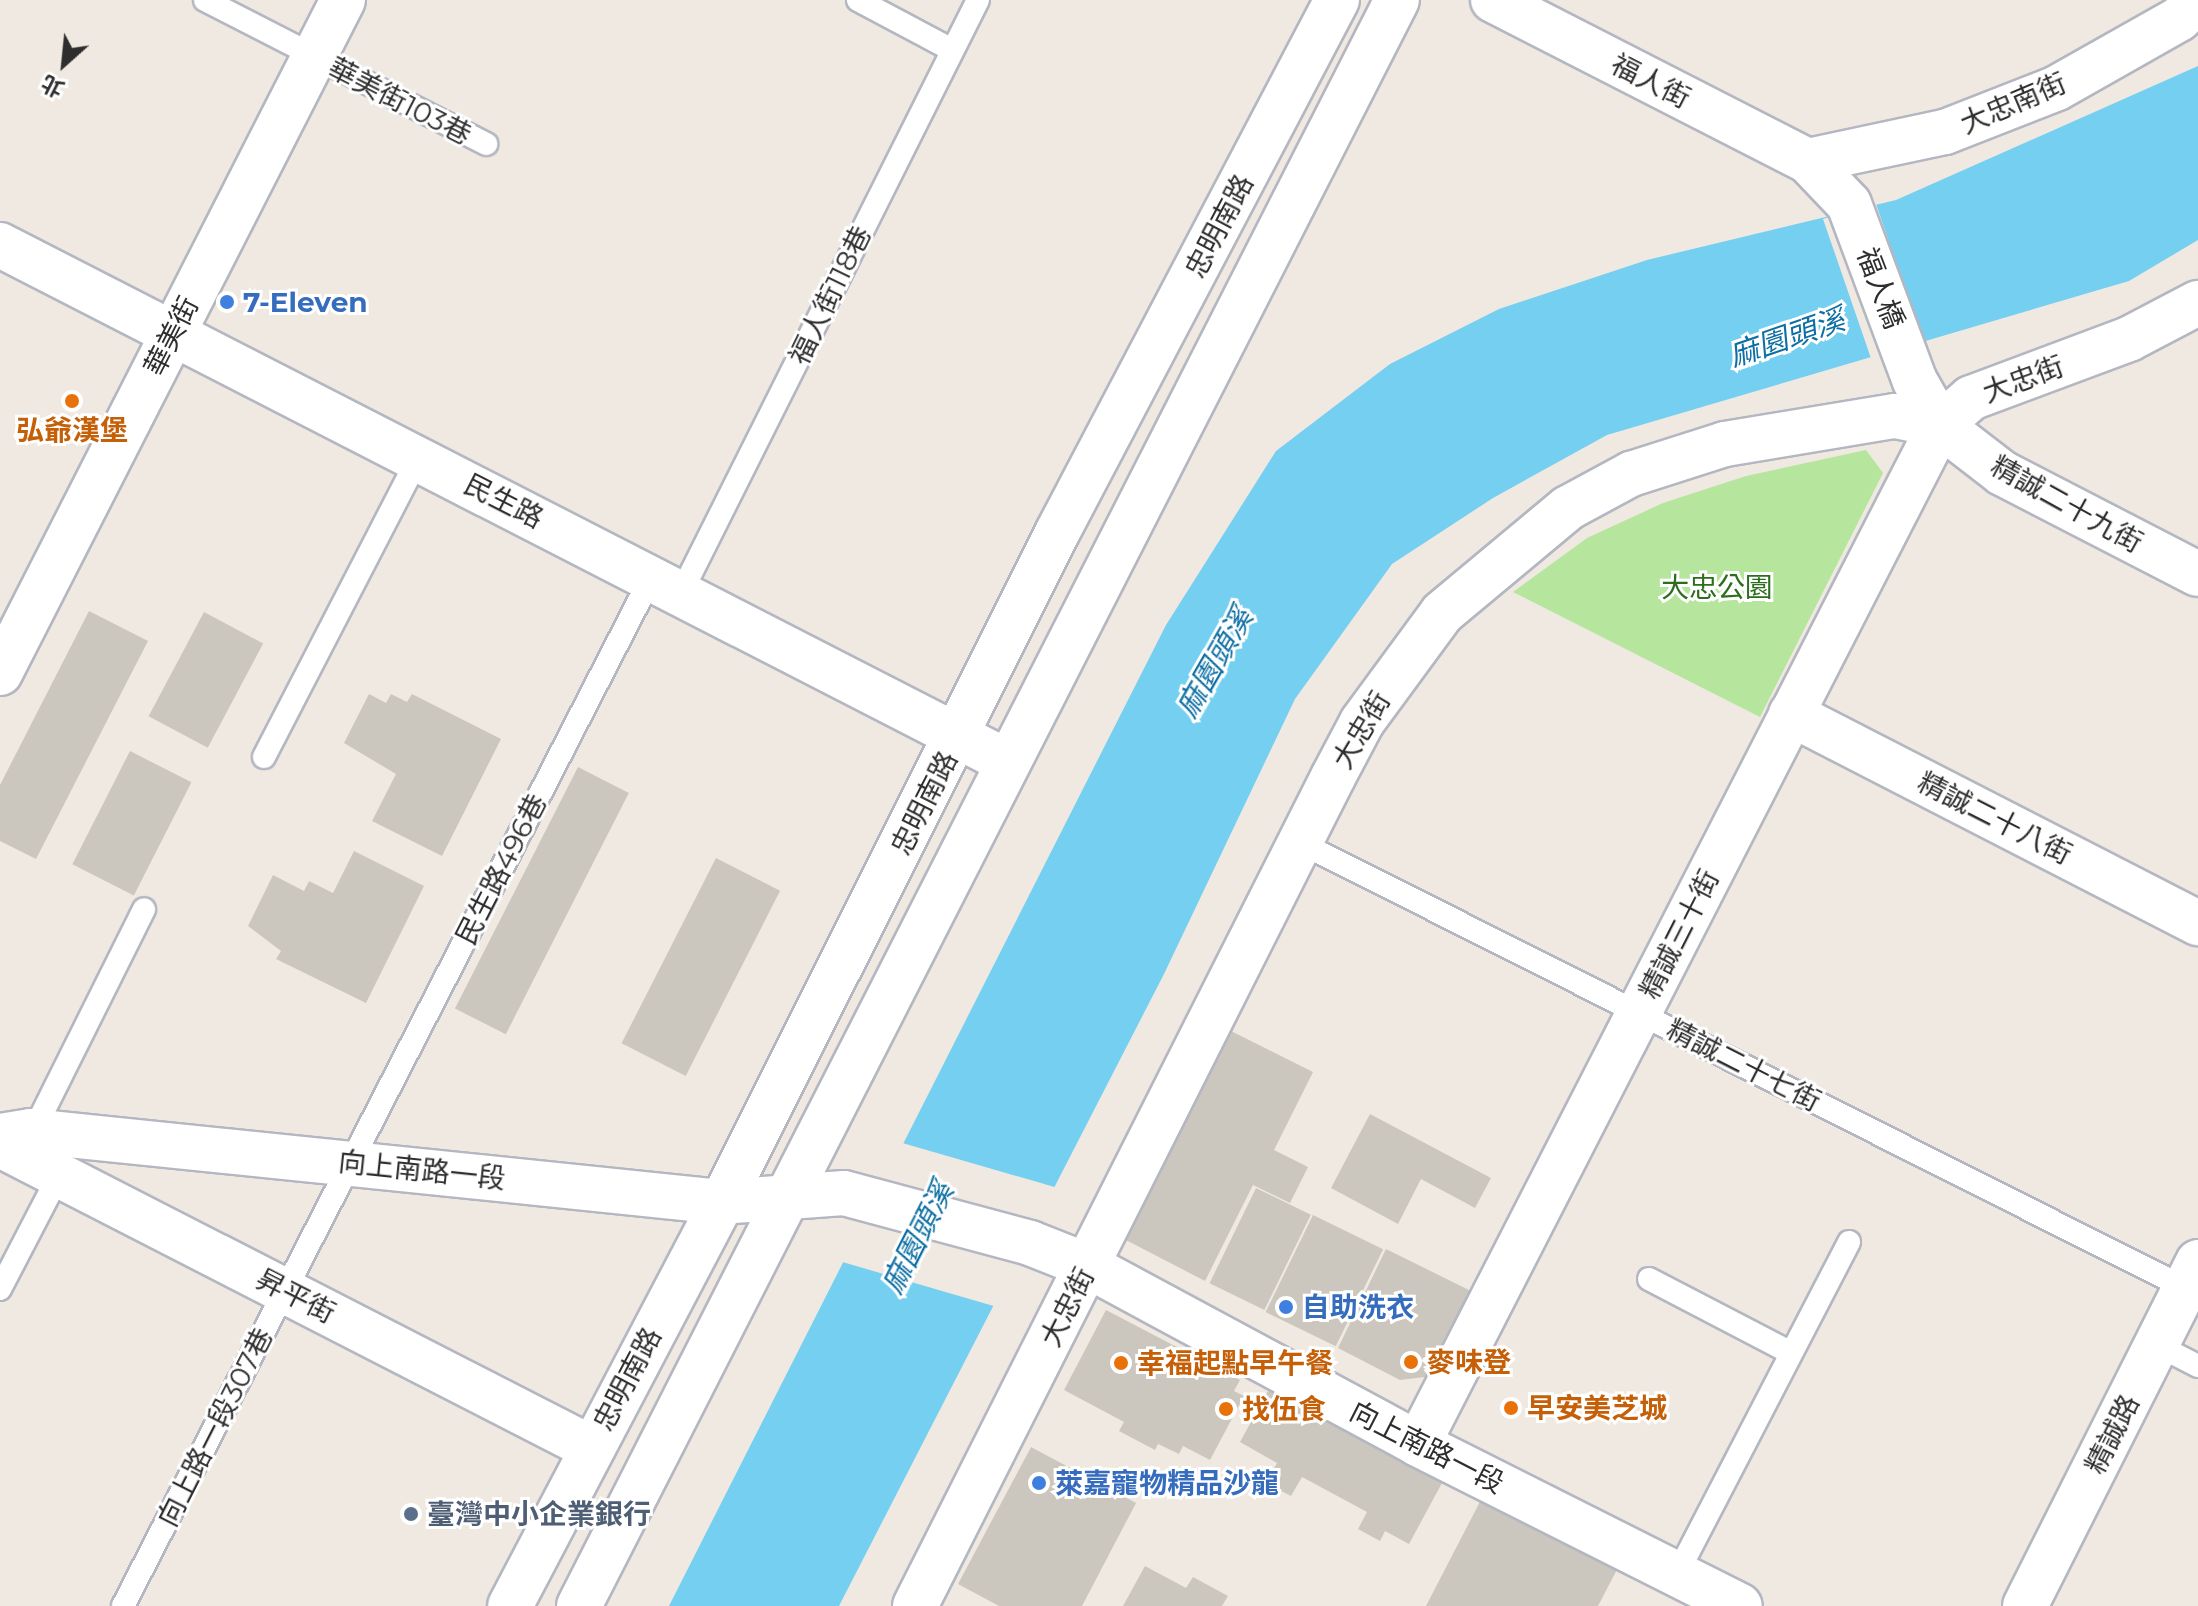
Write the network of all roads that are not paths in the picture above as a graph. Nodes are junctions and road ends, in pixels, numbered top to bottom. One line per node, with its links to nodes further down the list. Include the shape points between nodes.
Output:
1 (205, 0): 10 (lane, 華美街103巷)
2 (343, 0): 10 (street, 華美街)
3 (858, 0): 9 (lane)
4 (978, 0): 9 (lane, 福人街118巷)
5 (1337, 0): 22 (street, 忠明南路, via 1057,533)
6 (1397, 0): 24 (street, 忠明南路)
7 (1493, 0): 12 (street, 福人街)
8 (2198, 1): 12 (street, 大忠南街, via 2179,19 2057,88 1945,132)
9 (952, 50): 19 (lane, 福人街118巷)
10 (314, 57): 11 (lane, 華美街103巷); 15 (street, 華美街)
11 (486, 144)
12 (1808, 161): 16 (street, 福人橋, via 1849,204 1915,381)
13 (0, 245): 15 (street, 民生路)
14 (2198, 303): 16 (street, 大忠街, via 2129,339 1971,398)
15 (173, 333): 17 (street, 民生路); 20 (street, 華美街)
16 (1940, 425): 18 (street, 精誠二十九街, via 2002,473); 21 (street, 精誠三十街); 25 (street, 大忠街, via 1895,416 1725,444 1631,474 1568,508 1442,613 1362,722)
17 (419, 457): 19 (street, 民生路); 23 (lane)
18 (2198, 574)
19 (667, 583): 22 (street, 民生路); 30 (lane, 民生路496巷)
20 (0, 673)
21 (1791, 714): 27 (street, 精誠二十八街); 28 (street, 精誠三十街)
22 (959, 736): 24 (street, 民生路); 33 (street, 忠明南路)
23 (264, 757)
24 (1006, 761): 32 (street, 忠明南路)
25 (1301, 843): 28 (lane, 精誠二十七街); 35 (street, 大忠街)
26 (144, 909): 29 (lane)
27 (2198, 923)
28 (1639, 1012): 36 (lane, 精誠二十七街); 43 (street, 精誠三十街)
29 (10, 1137): 30 (street, 向上南路一段); 31 (street, 昇平街)
30 (350, 1163): 33 (street, 向上南路一段); 39 (lane, 向上路一段307巷)
31 (59, 1175): 38 (lane); 39 (street, 昇平街)
32 (785, 1196): 33 (street, 向上南路一段); 35 (street, 向上南路一段, via 844,1193 1030,1243); 49 (street, 忠明南路)
33 (722, 1202): 44 (street, 忠明南路)
34 (1849, 1242): 41 (lane)
35 (1088, 1266): 43 (street, 向上南路一段); 46 (street, 大忠街)
36 (2192, 1275): 40 (street, 精誠路)
37 (1649, 1279): 41 (lane)
38 (0, 1289)
39 (285, 1290): 44 (street, 昇平街); 47 (lane, 向上路一段307巷)
40 (2157, 1345): 42 (lane); 51 (street, 精誠路)
41 (1791, 1353): 45 (lane)
42 (2198, 1366)
43 (1418, 1444): 45 (street, 向上南路一段)
44 (591, 1448): 48 (street, 忠明南路)
45 (1677, 1574): 50 (street, 向上南路一段)
46 (919, 1605)
47 (123, 1606)
48 (510, 1606)
49 (579, 1606)
50 (1740, 1606)
51 (2025, 1606)

